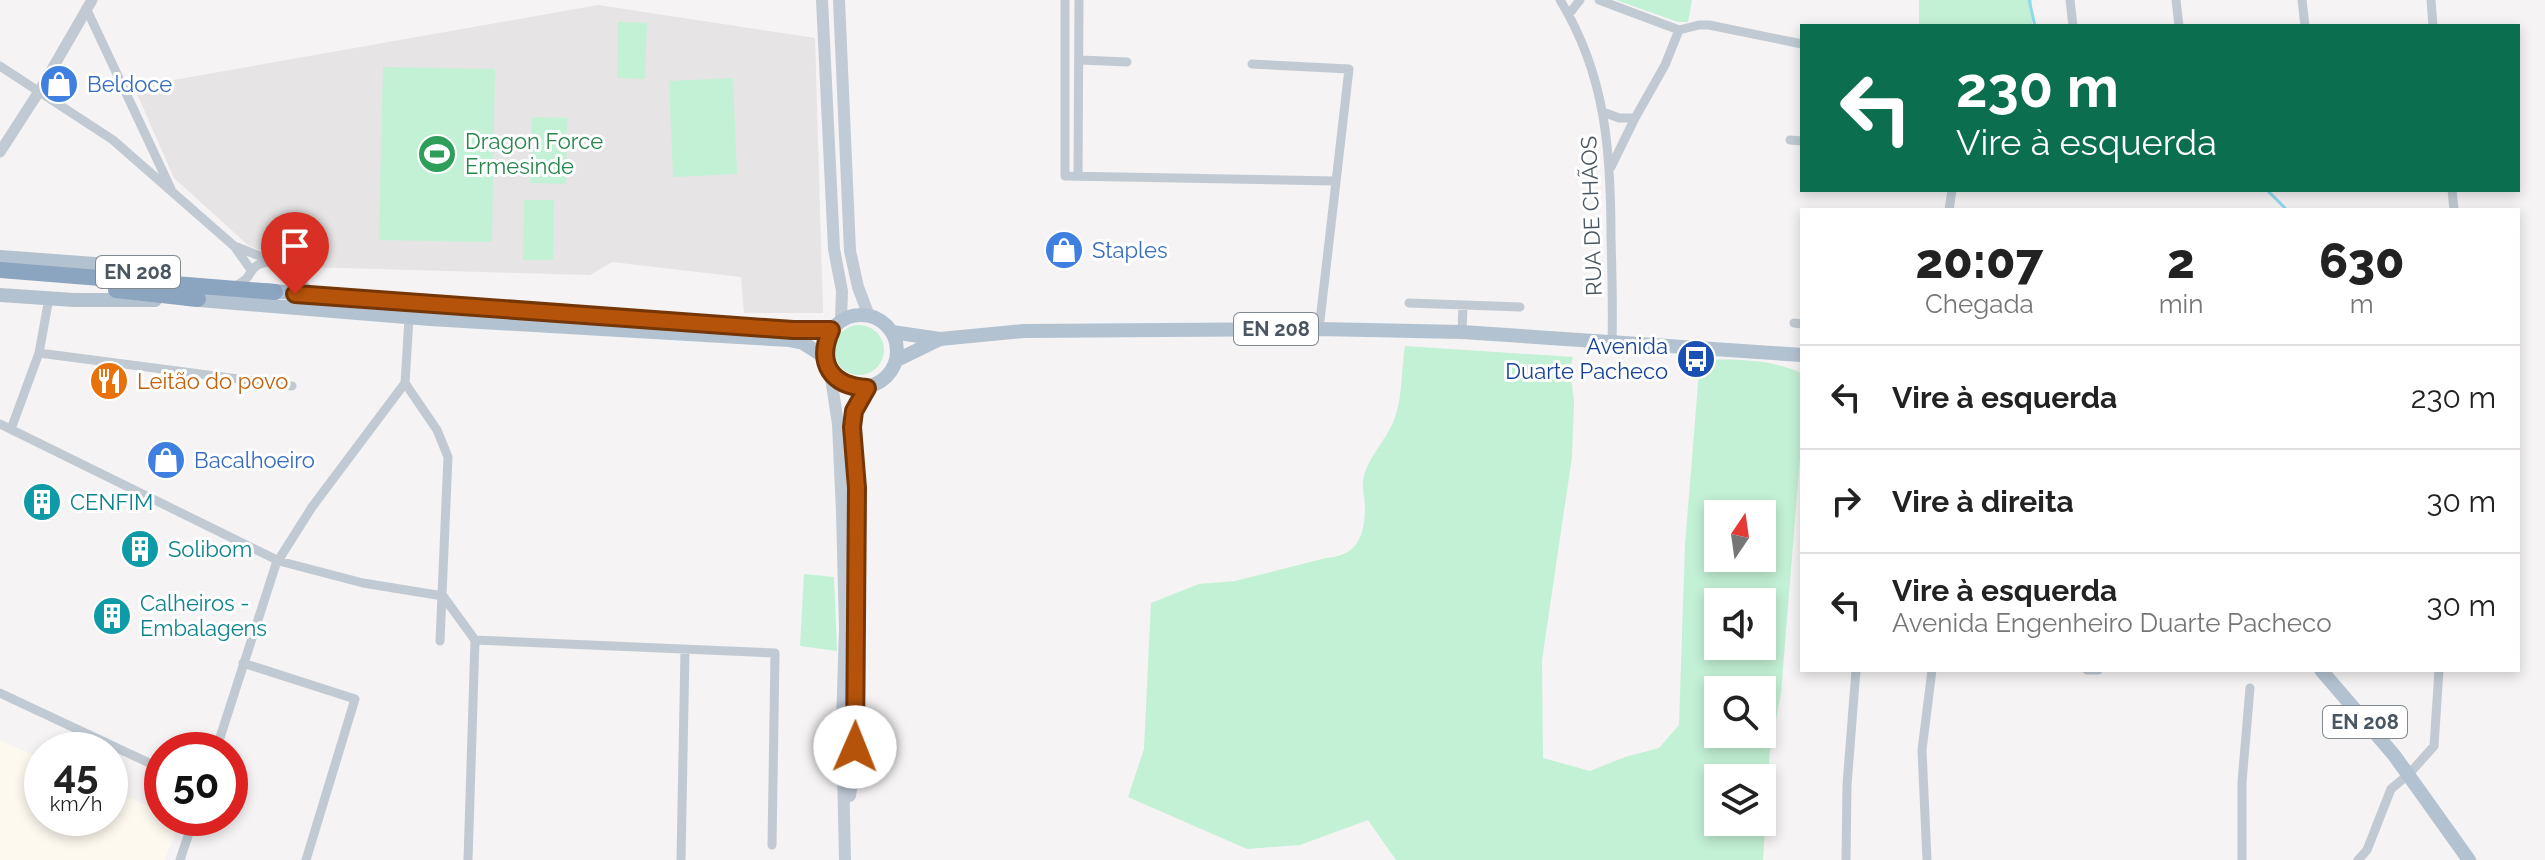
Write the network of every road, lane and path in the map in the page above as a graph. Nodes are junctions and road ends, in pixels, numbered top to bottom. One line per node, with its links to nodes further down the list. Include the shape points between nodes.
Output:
1 (839, 0): 50 (main road, via 850,251)
2 (1065, 0): 31 (street, via 1065,176)
3 (1079, 0): 20 (street)
4 (1560, 0): 13 (street, RUA DE CHÃOS)
5 (1580, 0): 13 (street)
6 (1599, 0): 18 (street)
7 (2070, 0): 14 (street)
8 (2176, 0): 15 (street)
9 (2302, 0): 16 (street)
10 (2431, 0): 17 (street)
11 (823, 2): 52 (main road, via 834,249 842,291)
12 (89, 4): 24 (street); 33 (street)
13 (1569, 14): 25 (street, RUA DE CHÃOS)
14 (2073, 24)
15 (2179, 24)
16 (2305, 24)
17 (2433, 24)
18 (1679, 30): 19 (street, via 1709,25); 26 (street)
19 (1800, 44)
20 (1080, 60): 21 (street); 31 (street)
21 (1127, 62)
22 (1252, 64): 32 (street, via 1349,69)
23 (0, 66): 24 (street)
24 (40, 90): 29 (street); 33 (street, via 113,140)
25 (1603, 112): 26 (street); 30 (street, RUA DE CHÃOS)
26 (1635, 118): 30 (street)
27 (1790, 140): 28 (street)
28 (1800, 141)
29 (0, 152)
30 (1611, 167): 57 (street, RUA DE CHÃOS)
31 (1078, 176): 32 (street)
32 (1335, 181): 53 (street)
33 (172, 192): 34 (street)
34 (234, 246): 36 (street); 38 (street)
35 (0, 257): 41 (main road, EN 208, via 95,264)
36 (277, 263): 38 (street); 44 (street)
37 (0, 270): 40 (highway)
38 (251, 270): 41 (street)
39 (0, 281): 40 (highway)
40 (88, 282): 42 (highway); 46 (highway)
41 (235, 286): 42 (main road, EN 208)
42 (275, 292): 44 (main road, EN 208)
43 (0, 295): 45 (main road, EN 208)
44 (314, 296): 52 (main road, EN 208, via 793,330)
45 (49, 298): 46 (main road, EN 208); 58 (street)
46 (198, 299): 51 (main road, EN 208)
47 (1409, 303): 48 (street)
48 (1463, 305): 49 (street); 55 (street)
49 (1520, 307)
50 (869, 316): 52 (main road, EN 208, via 855,315); 54 (main road, EN 208)
51 (409, 318): 61 (main road, EN 208, via 789,340 803,343); 62 (street)
52 (836, 325): 61 (main road, via 825,343)
53 (1319, 329): 55 (main road, EN 208); 56 (main road, EN 208, via 1024,331)
54 (892, 332): 56 (main road, EN 208); 60 (main road)
55 (1462, 332): 57 (main road, EN 208)
56 (940, 339): 60 (main road, EN 208)
57 (1612, 342): 59 (main road, EN 208)
58 (39, 353): 63 (street); 66 (street)
59 (1800, 355)
60 (897, 360): 64 (main road, EN 208, via 891,373)
61 (827, 364): 64 (main road, EN 208, via 840,381); 82 (main road, via 837,410 842,512)
62 (405, 383): 67 (street, via 312,507); 68 (street, via 437,430 448,457)
63 (292, 386)
64 (867, 388): 82 (main road, via 852,427 858,664 855,764)
65 (0, 424): 66 (street)
66 (11, 429): 67 (street)
67 (279, 561): 68 (street); 72 (street)
68 (443, 596): 69 (street); 70 (street)
69 (475, 640): 71 (street); 87 (street)
70 (440, 641)
71 (685, 651): 84 (street, via 775,653); 88 (street)
72 (243, 663): 79 (street); 86 (street, via 355,699)
73 (1856, 672): 90 (street)
74 (1932, 672): 91 (street, via 1922,750)
75 (2323, 672): 81 (main road, EN 208)
76 (2439, 672): 81 (street, via 2434,746)
77 (2250, 688): 92 (street)
78 (0, 693): 80 (street)
79 (222, 732)
80 (144, 761)
81 (2409, 774): 93 (street, via 2391,789); 94 (main road, EN 208)
82 (845, 823): 89 (main road)
83 (188, 836): 85 (street)
84 (772, 845)
85 (180, 860)
86 (306, 860)
87 (468, 860)
88 (681, 860)
89 (845, 860)
90 (1846, 860)
91 (1927, 860)
92 (2242, 860)
93 (2359, 860)
94 (2469, 860)

